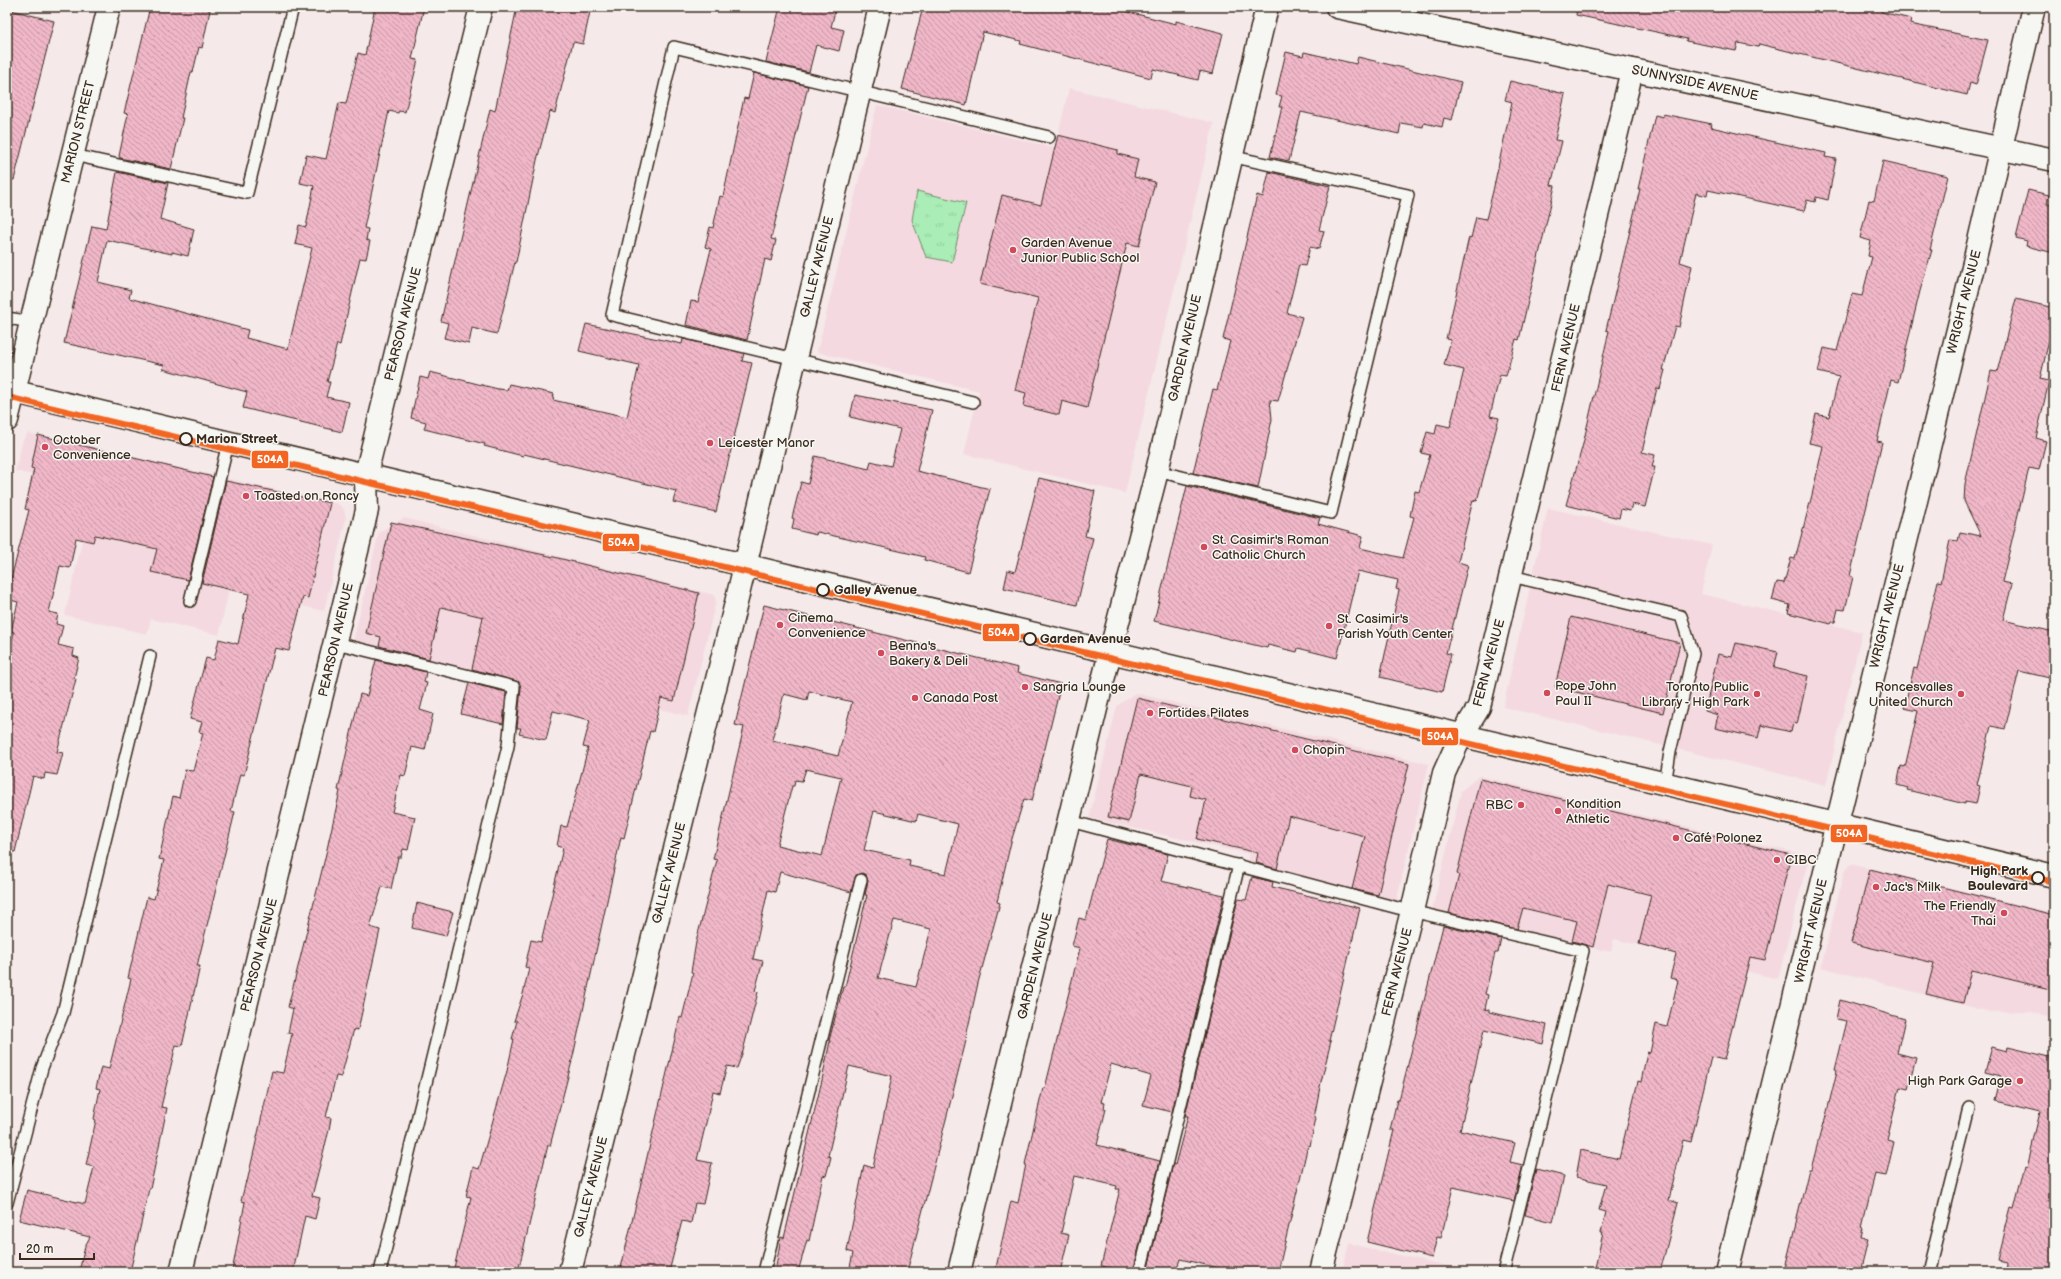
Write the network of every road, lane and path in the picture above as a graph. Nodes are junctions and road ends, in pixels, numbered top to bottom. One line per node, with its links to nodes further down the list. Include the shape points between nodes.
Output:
1 (109, 7): 12 (street, MARION STREET)
2 (293, 7): 12 (lane, via 247,193)
3 (481, 7): 23 (street, PEARSON AVENUE)
4 (880, 7): 9 (street, GALLEY AVENUE)
5 (1266, 7): 13 (street, GARDEN AVENUE)
6 (1337, 7): 8 (street, SUNNYSIDE AVENUE)
7 (2034, 7): 11 (street, WRIGHT AVENUE)
8 (1632, 70): 11 (street, SUNNYSIDE AVENUE); 25 (street, FERN AVENUE)
9 (860, 92): 10 (lane); 17 (street, GALLEY AVENUE); 17 (lane, via 674,47 612,315)
10 (1050, 137)
11 (2000, 148): 14 (street, SUNNYSIDE AVENUE); 33 (street, WRIGHT AVENUE)
12 (73, 155): 16 (street, MARION STREET)
13 (1230, 156): 22 (street, GARDEN AVENUE); 22 (lane, via 1408,196 1331,513)
14 (2054, 160)
15 (7, 318): 16 (lane)
16 (32, 322): 18 (street, MARION STREET)
17 (795, 358): 19 (lane); 24 (street, GALLEY AVENUE)
18 (11, 391): 20 (street, MARION STREET); 21 (street)
19 (973, 402)
20 (7, 420)
21 (228, 443): 23 (street); 26 (lane)
22 (1156, 471): 28 (street, GARDEN AVENUE)
23 (367, 476): 24 (street); 27 (street, PEARSON AVENUE, via 367,510)
24 (744, 565): 28 (street); 43 (street, GALLEY AVENUE)
25 (1511, 576): 30 (street, FERN AVENUE, via 1479,707); 31 (lane, via 1681,616 1692,654)
26 (190, 601)
27 (336, 643): 41 (street, PEARSON AVENUE); 42 (lane, via 514,687 508,746)
28 (1111, 653): 30 (street); 32 (street, GARDEN AVENUE)
29 (150, 656): 39 (lane, via 63,1013 42,1068)
30 (1462, 736): 31 (street); 37 (street, FERN AVENUE, via 1444,773)
31 (1665, 785): 33 (street)
32 (1070, 821): 34 (lane); 45 (street, GARDEN AVENUE)
33 (1836, 824): 35 (street); 48 (street, WRIGHT AVENUE)
34 (1239, 865): 37 (lane); 46 (lane)
35 (2054, 876)
36 (861, 880): 44 (lane)
37 (1412, 911): 40 (lane, via 1583,951); 47 (street, FERN AVENUE)
38 (1969, 1108): 49 (lane)
39 (7, 1203)
40 (1504, 1269)
41 (181, 1272)
42 (380, 1272)
43 (570, 1272)
44 (764, 1272)
45 (959, 1272)
46 (1140, 1272)
47 (1321, 1272)
48 (1727, 1272)
49 (1928, 1272)

